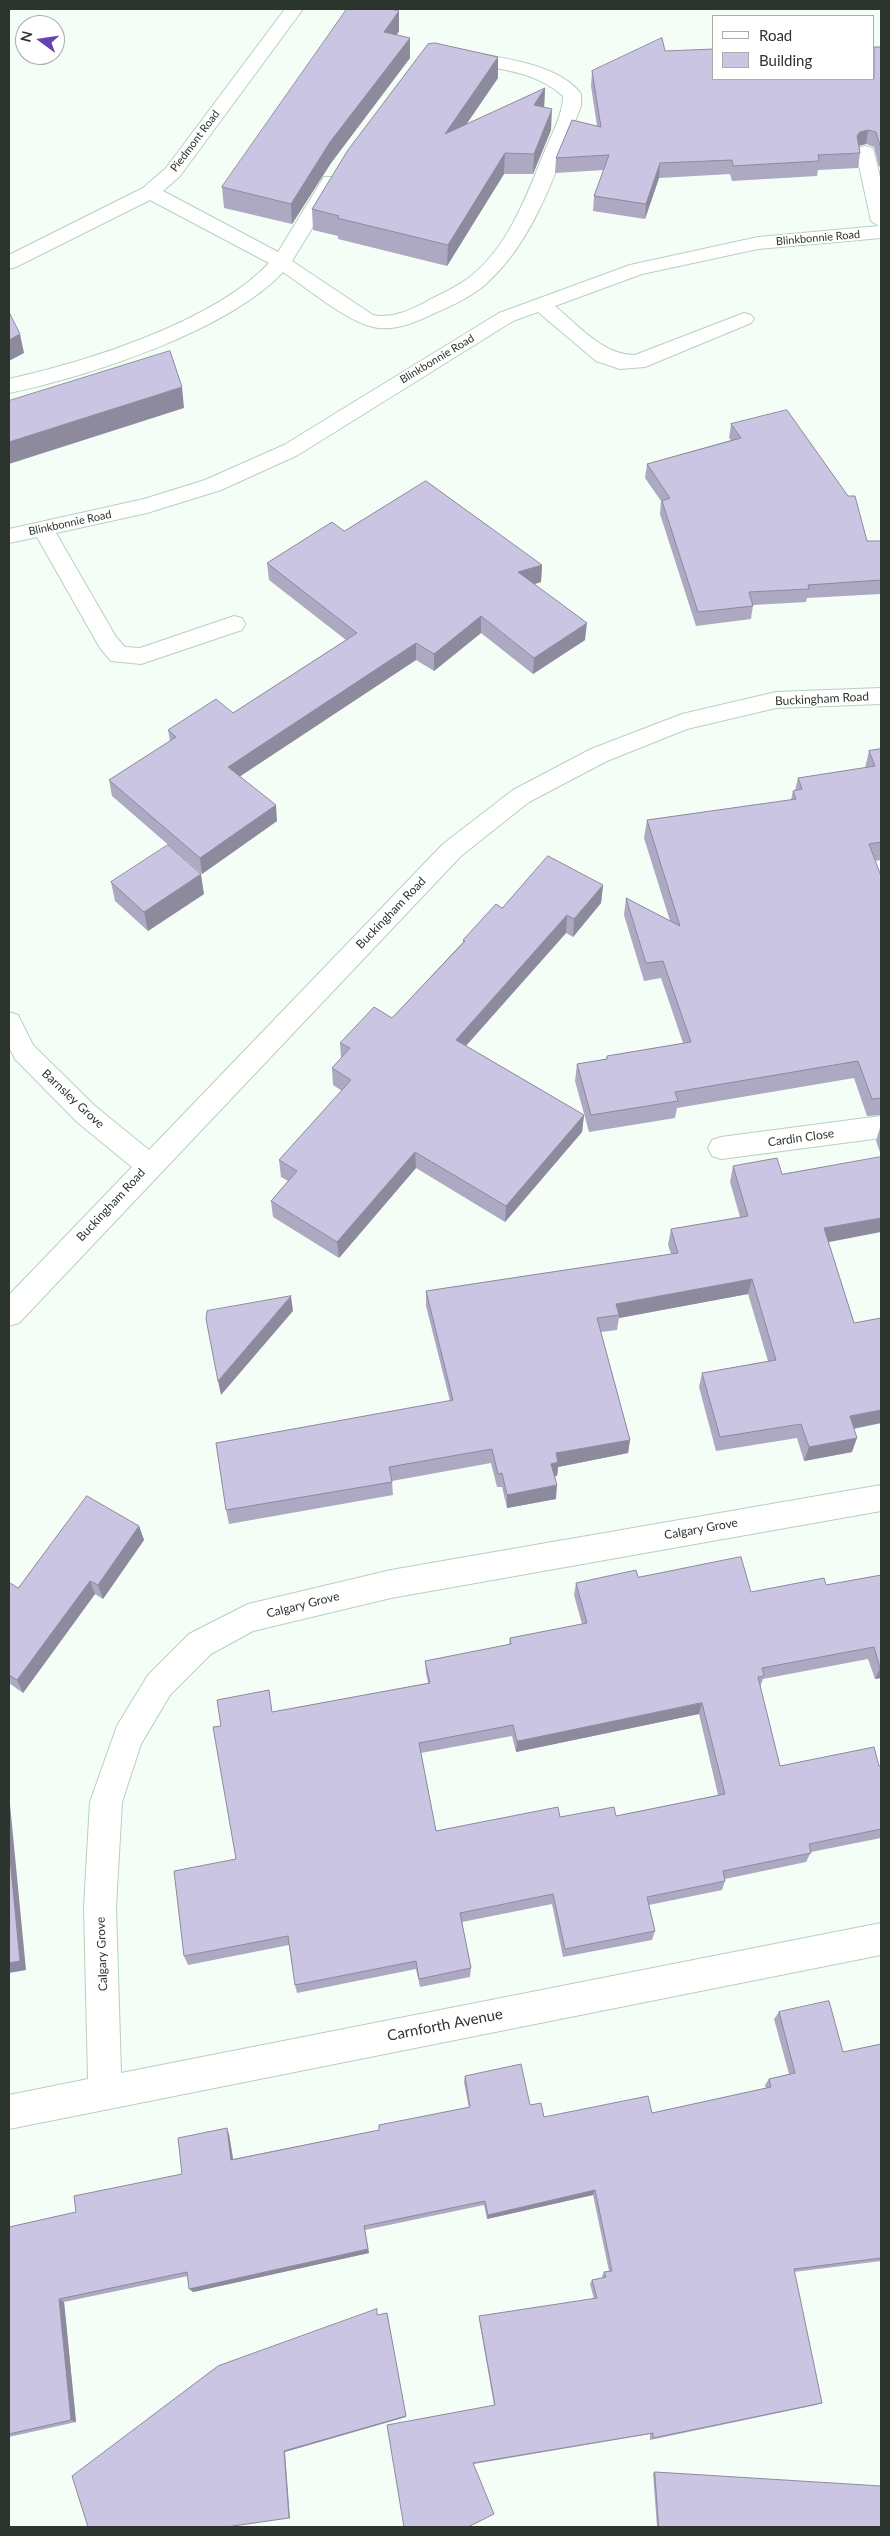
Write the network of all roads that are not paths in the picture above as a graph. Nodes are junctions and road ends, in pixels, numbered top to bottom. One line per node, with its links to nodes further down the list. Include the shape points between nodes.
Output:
1 (294, 9): 5 (street, Piedmont Road, via 173,172)
2 (445, 54): 8 (street, via 518,67 554,80 572,94 572,106 517,235 497,262 464,290 409,318 382,322 363,317)
3 (865, 152): 6 (street)
4 (339, 168): 8 (street)
5 (150, 192): 8 (street); 9 (street, Piedmont Road)
6 (881, 221)
7 (881, 232): 10 (street, Blinkbonnie Road, via 758,243 684,258 637,270)
8 (281, 262): 12 (street, via 236,302 206,318 114,357)
9 (9, 263)
10 (541, 305): 11 (street, via 603,356 620,362 638,362); 13 (street, Blinkbonnie Road, via 506,317 291,450 213,485 147,506)
11 (744, 319)
12 (9, 386)
13 (43, 529): 14 (street, Blinkbonnie Road); 15 (street, via 108,642 119,655 141,656)
14 (9, 536)
15 (234, 624)
16 (881, 696): 20 (street, Buckingham Road, via 776,700 682,722 599,755 521,796 452,850)
17 (9, 1022): 20 (street, Barnsley Grove, via 24,1052 86,1114)
18 (881, 1127): 19 (street, Cardin Close)
19 (721, 1148)
20 (148, 1165): 21 (street, Buckingham Road)
21 (9, 1314)
22 (881, 1498): 24 (street, Calgary Grove, via 391,1584 248,1618 200,1644 159,1685 128,1736 106,1802 100,1907)
23 (881, 1940): 24 (street, Carnforth Avenue)
24 (106, 2092): 25 (street, Carnforth Avenue)
25 (9, 2112)

